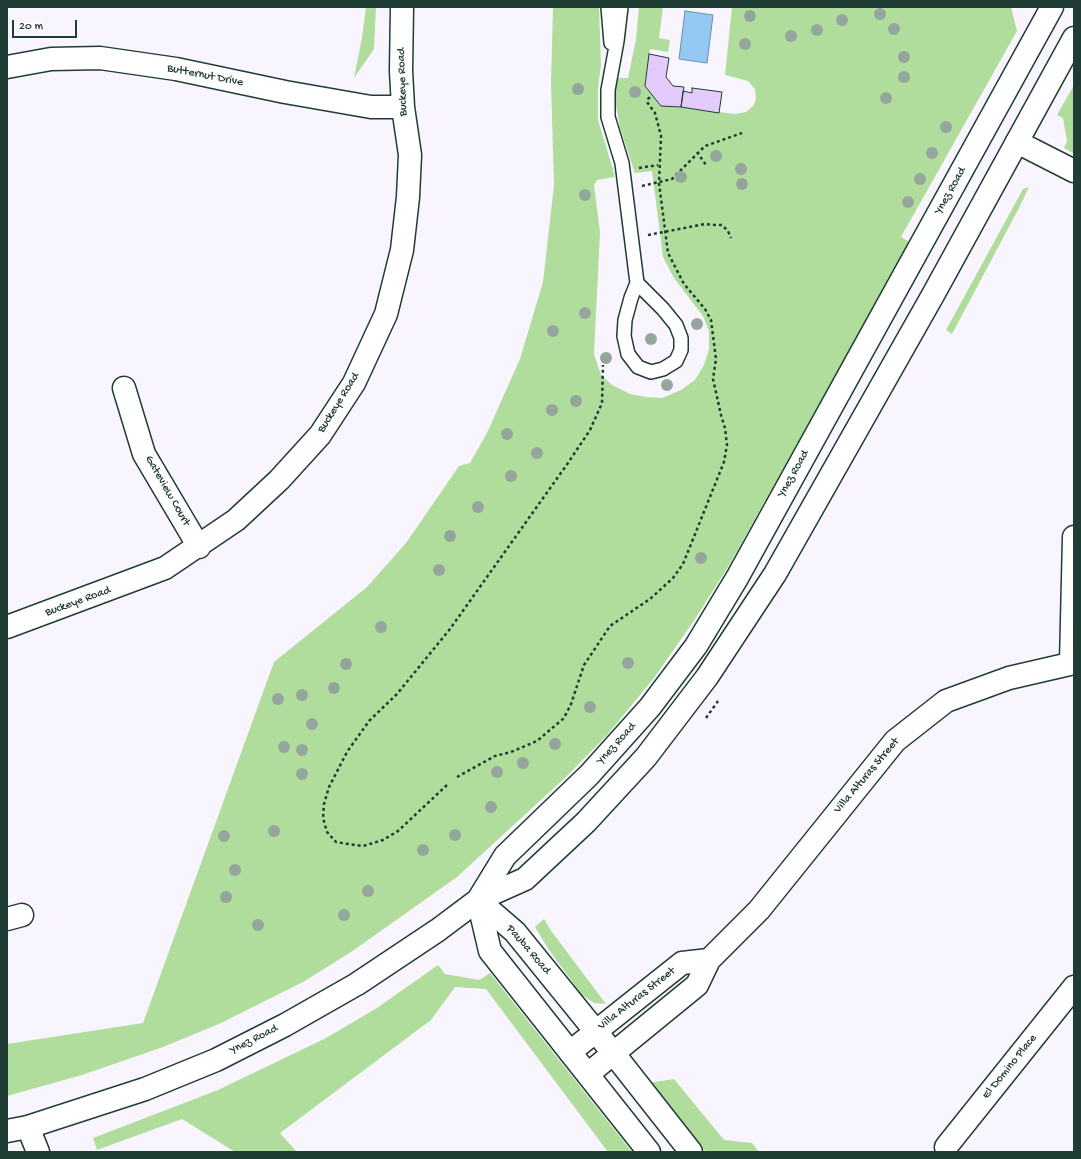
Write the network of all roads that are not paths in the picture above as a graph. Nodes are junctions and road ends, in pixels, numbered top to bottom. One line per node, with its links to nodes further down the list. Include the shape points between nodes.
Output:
1 (402, 7): 8 (main road, Buckeye Road)
2 (608, 7): 6 (lane)
3 (621, 7): 6 (lane, via 618,41)
4 (1052, 7): 17 (main road, Ynez Road, via 737,578 696,646 650,707 589,775 505,856)
5 (1074, 38): 9 (main road, Ynez Road)
6 (612, 65): 11 (lane, via 608,90 608,117 622,163)
7 (7, 67): 8 (main road, Butternut Drive, via 51,59 100,58 176,69 372,107)
8 (403, 107): 14 (main road, Buckeye Road, via 410,155 402,250 386,314 358,376 320,435 279,480 236,520)
9 (1017, 142): 10 (main road); 17 (main road, Ynez Road, via 775,574 708,677 646,757 586,822 524,879)
10 (1074, 171)
11 (637, 283): 11 (lane, via 625,320 624,336 628,354 638,367 651,372 676,361 681,350 681,338 676,325)
12 (124, 388): 14 (main road, Gateview Court, via 144,454)
13 (1074, 537): 16 (main road)
14 (199, 546): 15 (main road, Buckeye Road, via 159,571)
15 (7, 627)
16 (1072, 663): 18 (main road, Villa Alturas Street, via 1009,678 946,701 895,740 759,910)
17 (478, 900): 20 (main road, Pauba Road, via 515,932); 21 (main road, Pauba Road, via 490,950); 24 (main road, Ynez Road, via 357,984 216,1060 145,1089)
18 (709, 960): 20 (main road, Villa Alturas Street, via 682,963); 22 (main road, Villa Alturas Street, via 697,985)
19 (1074, 987): 26 (main road, El Domino Place)
20 (596, 1031): 21 (main road, Villa Alturas Street); 22 (main road, Pauba Road)
21 (570, 1052): 23 (main road, Pauba Road)
22 (614, 1054): 23 (main road, Villa Alturas Street); 29 (main road, Pauba Road)
23 (588, 1074): 28 (main road, Pauba Road)
24 (28, 1127): 25 (main road, Ynez Road); 27 (main road)
25 (7, 1131)
26 (946, 1147)
27 (38, 1152)
28 (649, 1152)
29 (691, 1152)

